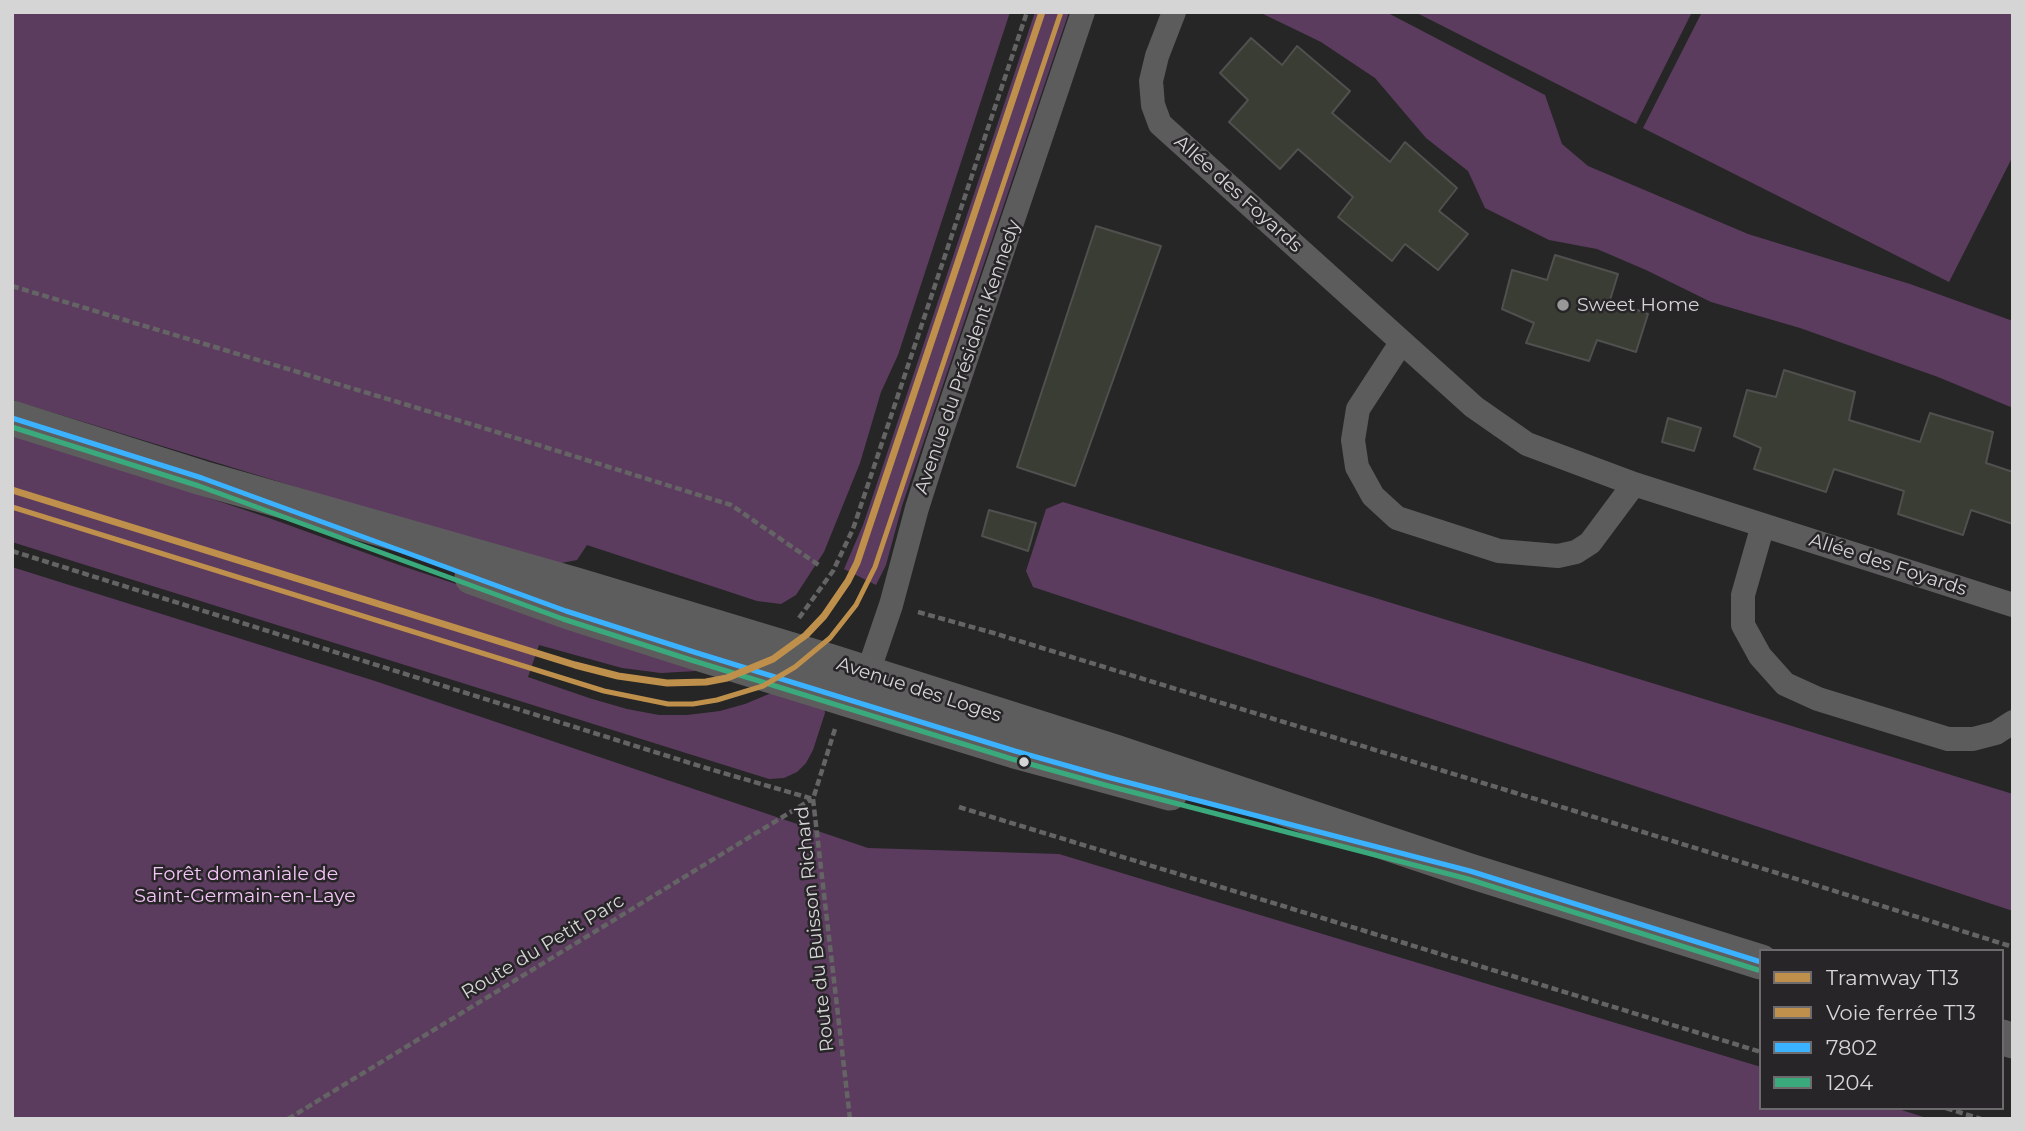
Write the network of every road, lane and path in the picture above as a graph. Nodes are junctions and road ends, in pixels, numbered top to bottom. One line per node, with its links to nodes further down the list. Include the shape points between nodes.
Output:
1 (1027, 12): 13 (path, via 853,529 833,571)
2 (1083, 12): 14 (street, Avenue du Président Kennedy, via 939,439 891,605)
3 (1174, 12): 5 (street, Allée des Foyards, via 1152,81 1160,124)
4 (12, 286): 10 (path, via 731,505)
5 (1401, 343): 7 (street, Allée des Foyards, via 1474,407 1527,444); 7 (street, via 1358,409 1353,440 1357,467 1373,496 1397,517 1499,551 1558,556 1590,543)
6 (12, 418): 14 (main road, Avenue des Loges, via 202,478 567,582)
7 (1634, 484): 8 (street, Allée des Foyards)
8 (1763, 525): 11 (street, Allée des Foyards); 15 (street, via 1743,595 1743,625 1760,656 1785,684 1818,699 1948,739 1996,733)
9 (12, 551): 16 (path)
10 (820, 566)
11 (2013, 605)
12 (907, 610): 18 (path)
13 (791, 625)
14 (856, 691): 16 (path, Route du Buisson Richard); 19 (main road, Avenue des Loges, via 1103,748)
15 (2013, 722)
16 (813, 799): 22 (path, Route du Petit Parc); 23 (path, Route du Buisson Richard)
17 (959, 807): 20 (path)
18 (2013, 947)
19 (1759, 961)
20 (1759, 1051)
21 (1953, 1110): 24 (path)
22 (288, 1119)
23 (850, 1119)
24 (1981, 1119)

